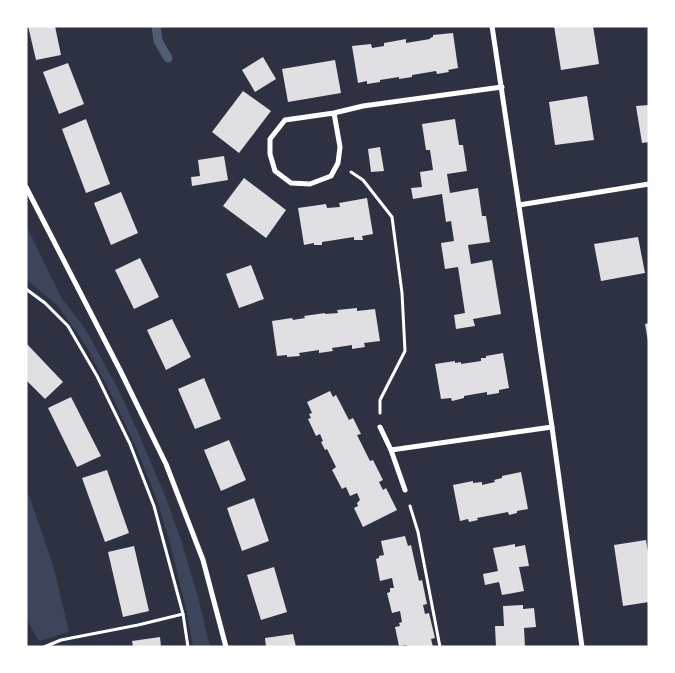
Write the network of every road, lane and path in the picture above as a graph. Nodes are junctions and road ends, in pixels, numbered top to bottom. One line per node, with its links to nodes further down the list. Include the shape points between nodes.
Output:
1 (492, 26): 2 (street)
2 (502, 87): 3 (street); 7 (street)
3 (334, 113): 4 (street, via 340,147); 4 (street, via 284,120 270,139 270,154 275,172 291,183 310,184 331,176)
4 (338, 163): 9 (path, via 363,180 392,217 406,351 380,400)
5 (649, 184): 7 (street)
6 (26, 187): 16 (street, via 166,464 203,560)
7 (519, 205): 10 (street)
8 (26, 289): 13 (path, via 68,326 130,444 154,506)
9 (380, 427): 11 (street)
10 (552, 427): 11 (street); 18 (street)
11 (391, 450): 12 (street)
12 (406, 490): 17 (path, via 418,532)
13 (183, 614): 14 (path, via 61,640); 15 (path)
14 (44, 647)
15 (188, 647)
16 (226, 647)
17 (440, 647)
18 (582, 647)

